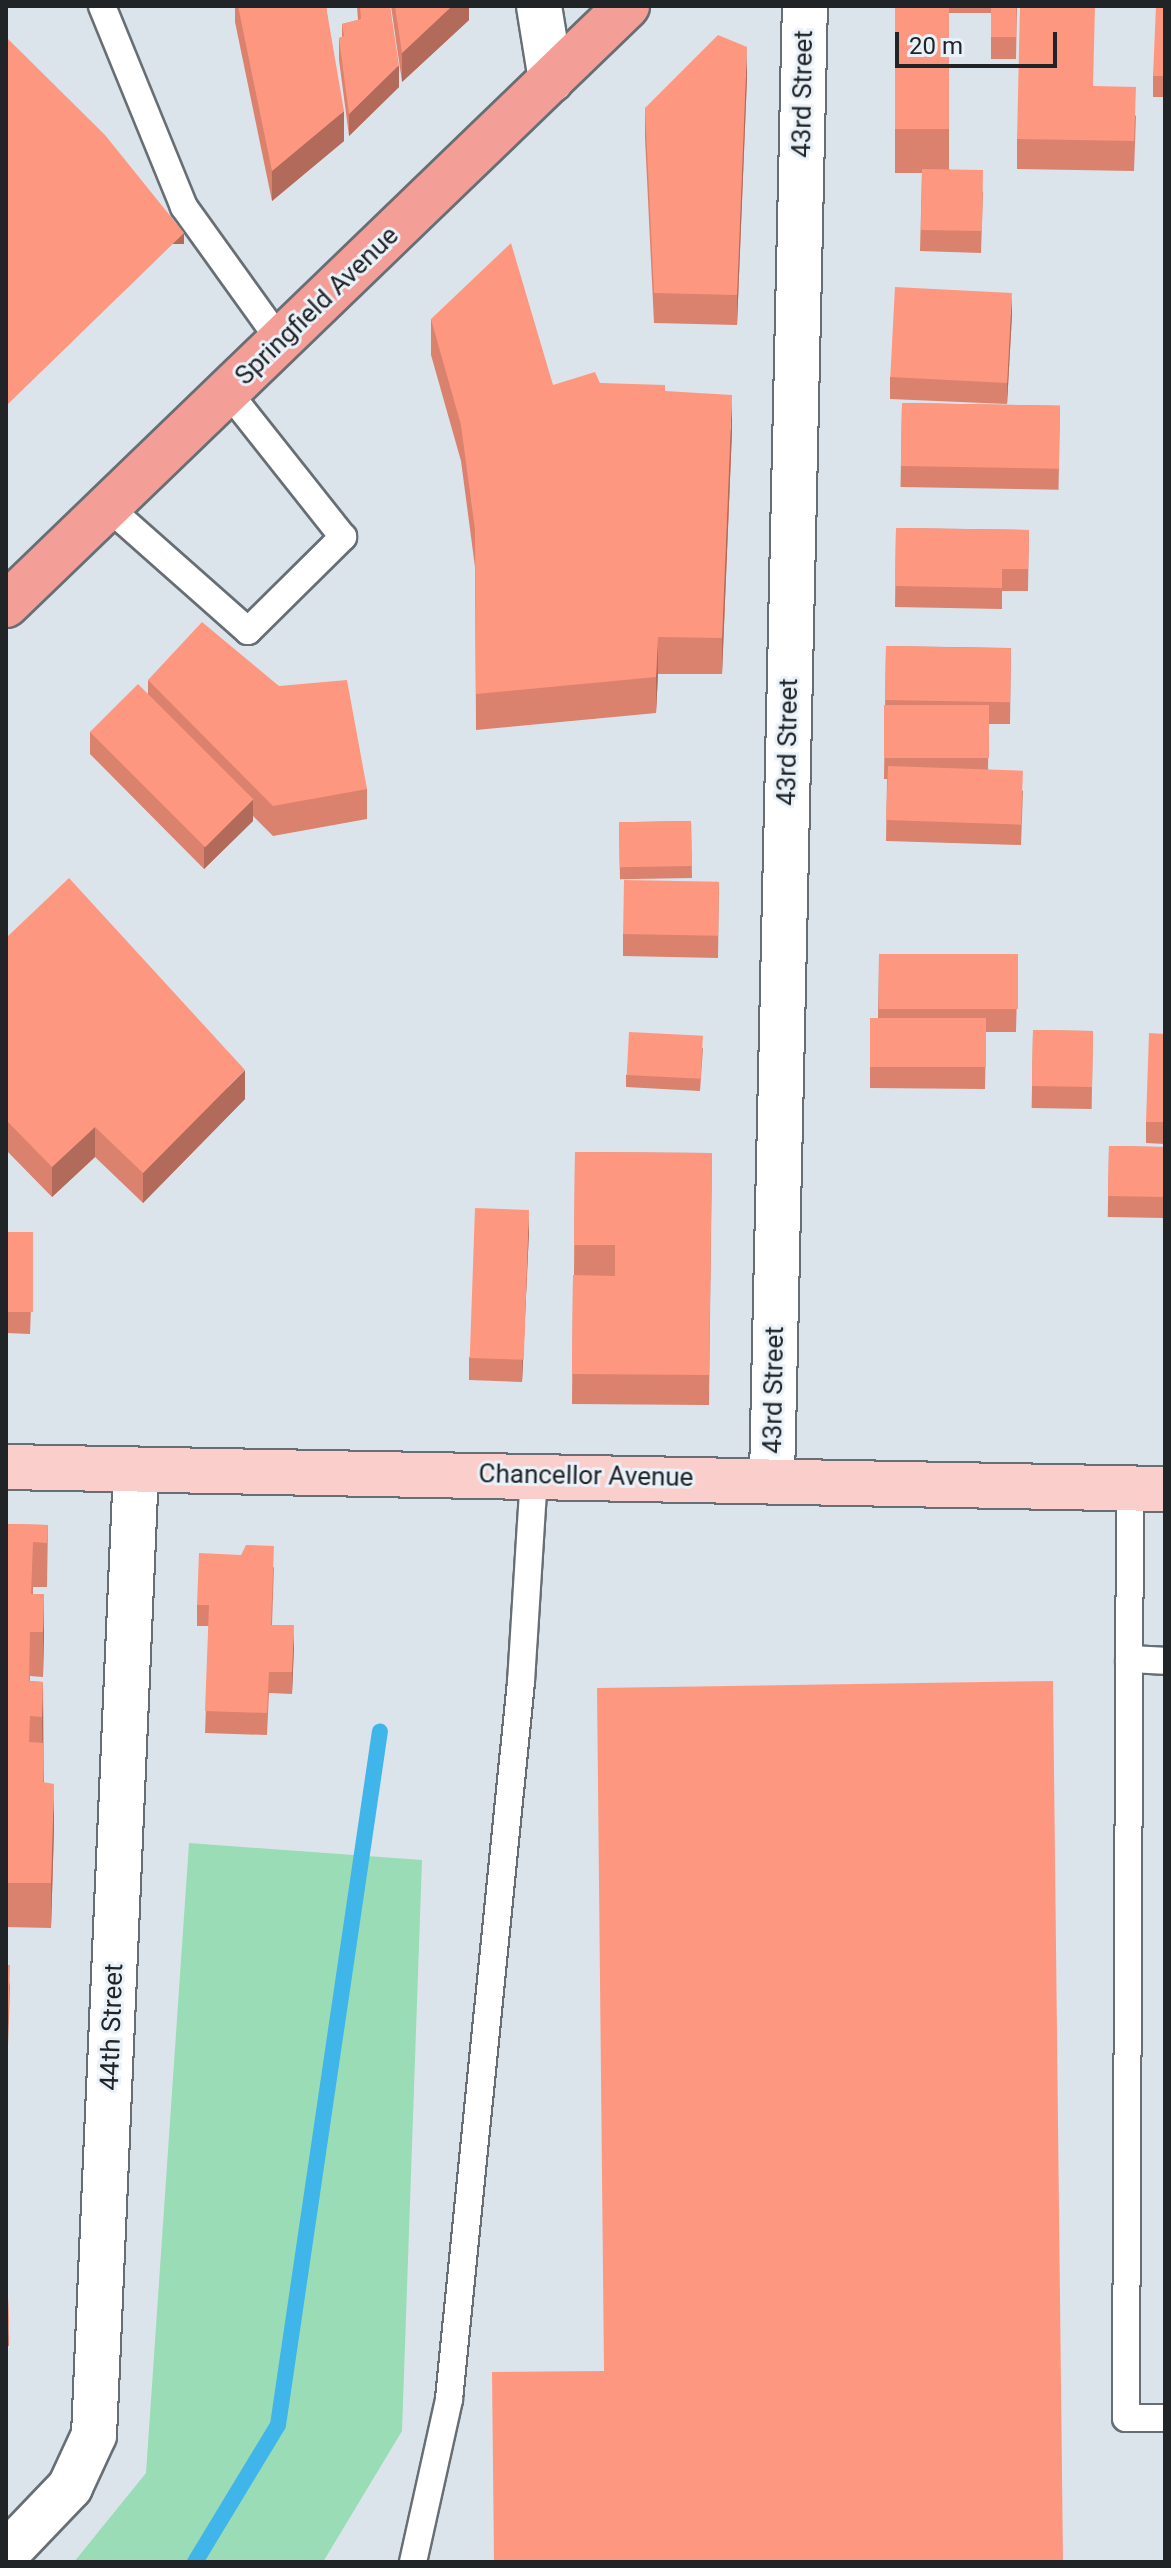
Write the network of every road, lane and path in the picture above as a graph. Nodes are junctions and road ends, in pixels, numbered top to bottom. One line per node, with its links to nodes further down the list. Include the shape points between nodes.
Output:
1 (102, 6): 6 (lane, via 184,207)
2 (539, 6): 5 (street)
3 (627, 6): 5 (main road, Springfield Avenue)
4 (805, 6): 13 (street, 43rd Street)
5 (551, 80): 6 (main road, Springfield Avenue)
6 (281, 342): 7 (main road, Springfield Avenue)
7 (228, 392): 8 (main road, Springfield Avenue); 8 (lane, via 343,537 248,631)
8 (108, 507): 9 (main road, Springfield Avenue)
9 (6, 605)
10 (6, 1467): 11 (main road, Chancellor Avenue)
11 (136, 1470): 12 (main road, Chancellor Avenue); 18 (street, 44th Street, via 94,2435 70,2487)
12 (534, 1476): 13 (main road, Chancellor Avenue); 19 (lane, via 521,1682 451,2383)
13 (772, 1478): 14 (main road, Chancellor Avenue)
14 (1147, 1488): 15 (lane)
15 (1129, 1659): 16 (lane); 17 (lane, via 1126,2418)
16 (1165, 1661)
17 (1165, 2418)
18 (6, 2554)
19 (413, 2562)

